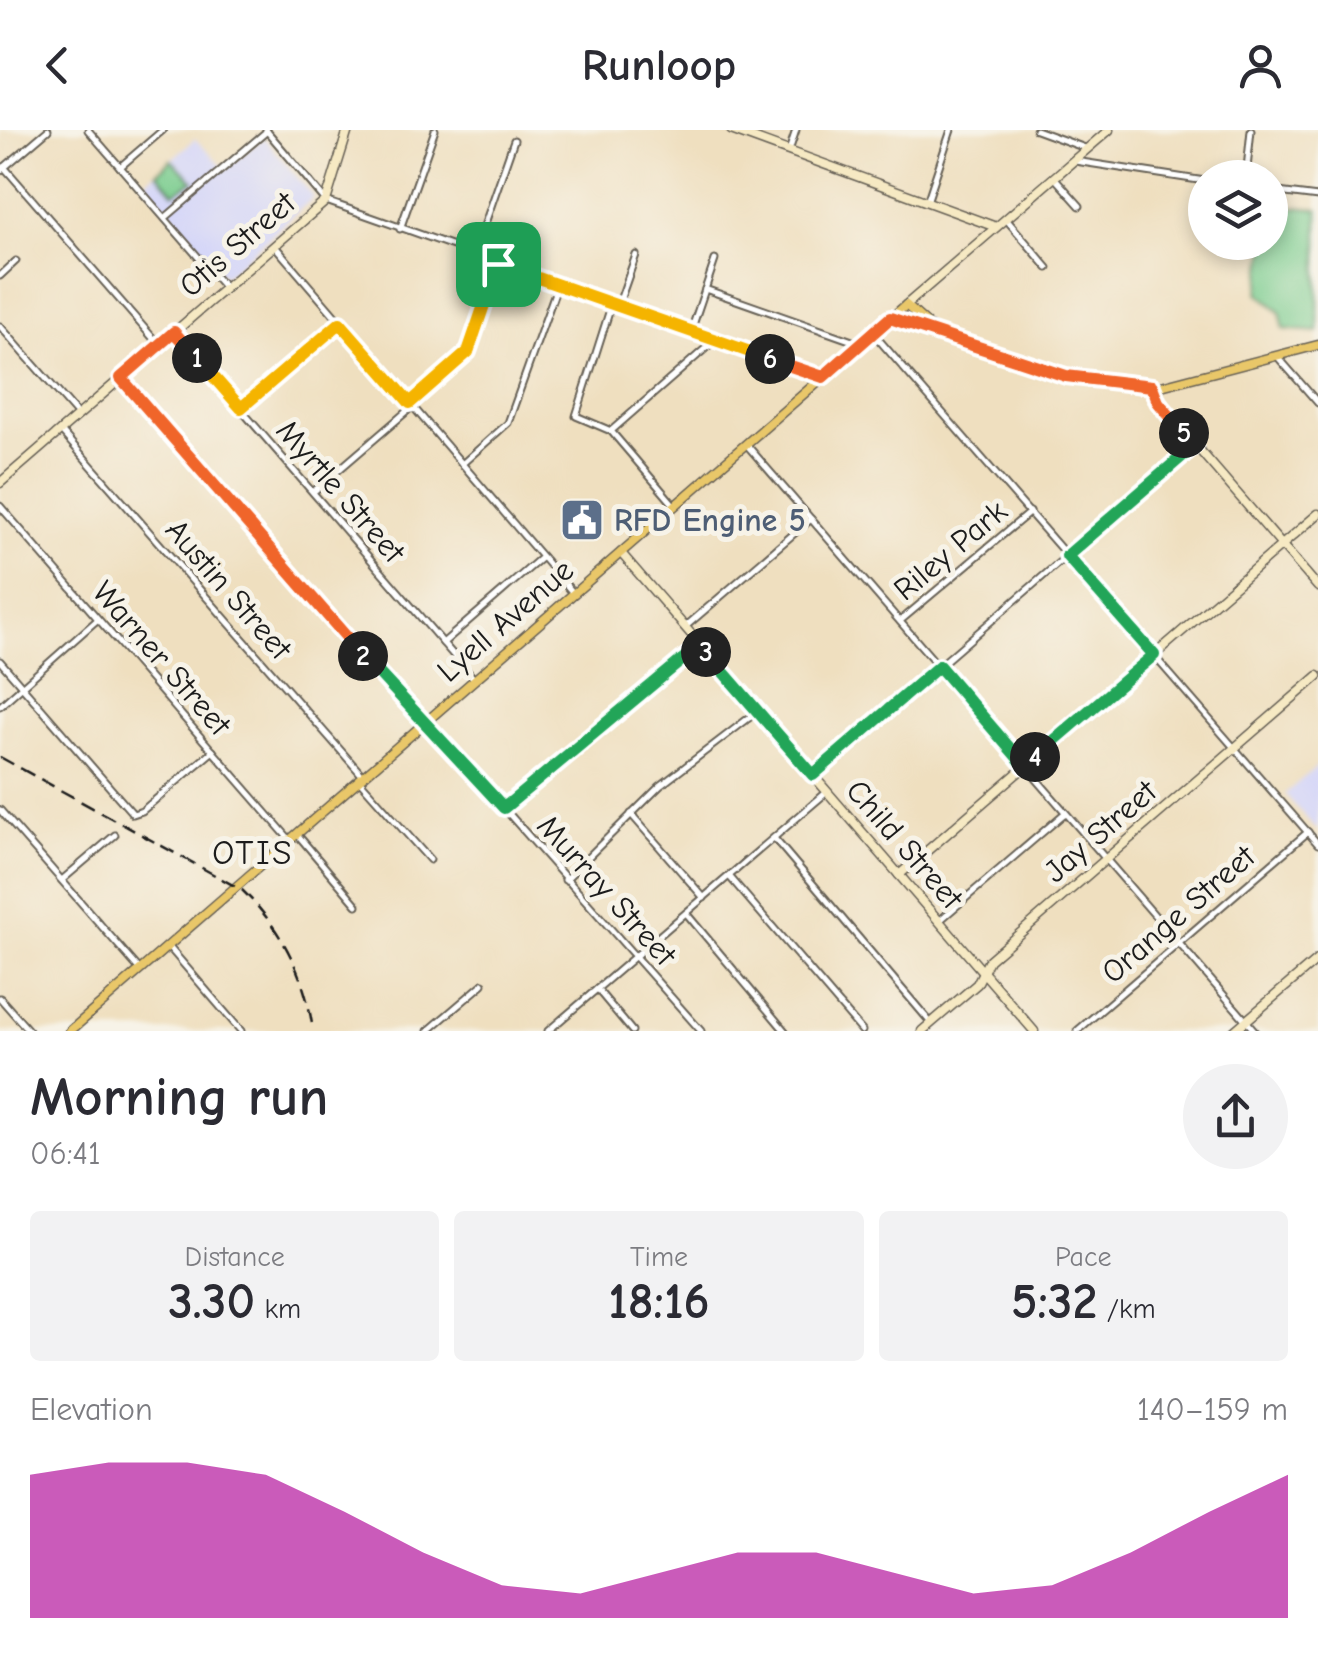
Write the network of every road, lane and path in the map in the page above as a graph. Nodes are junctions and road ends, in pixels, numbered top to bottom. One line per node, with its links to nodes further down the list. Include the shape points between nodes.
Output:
1 (48, 130): 19 (street)
2 (88, 130): 18 (street)
3 (163, 130): 18 (street)
4 (266, 130): 24 (street); 27 (street)
5 (348, 130): 24 (street)
6 (434, 130): 30 (street)
7 (731, 130): 15 (street)
8 (796, 130): 15 (street)
9 (952, 130): 25 (street)
10 (1036, 130): 14 (street)
11 (1109, 130): 14 (street, Lyell Avenue)
12 (1251, 130): 16 (street)
13 (514, 140): 32 (street)
14 (1088, 149): 17 (street, Lyell Avenue)
15 (788, 151): 25 (street)
16 (1248, 160)
17 (1074, 161): 20 (street, Lyell Avenue); 21 (street)
18 (120, 167): 27 (street)
19 (2, 169): 53 (street)
20 (1054, 177): 26 (street); 28 (street, Lyell Avenue)
21 (1188, 179)
22 (1288, 194): 23 (street)
23 (1318, 197)
24 (326, 201): 30 (street); 31 (street, Otis Street)
25 (927, 202): 29 (street)
26 (1080, 206)
27 (164, 218): 40 (street)
28 (1006, 219): 29 (street, Lyell Avenue); 37 (street)
29 (996, 228): 43 (street, Lyell Avenue)
30 (400, 229): 32 (street)
31 (274, 245): 40 (street, Otis Street); 45 (street)
32 (474, 255): 36 (street)
33 (636, 255): 42 (street)
34 (715, 260): 41 (street)
35 (16, 262): 38 (street)
36 (498, 264): 39 (street); 60 (street, via 468,352)
37 (1048, 268)
38 (0, 276)
39 (558, 284): 42 (street); 67 (street, via 508,423)
40 (225, 288): 48 (street, Otis Street)
41 (706, 290): 47 (street); 52 (street)
42 (615, 304): 47 (street); 64 (street, via 575,412)
43 (906, 305): 44 (main road, Lyell Avenue); 49 (main road)
44 (890, 318): 49 (main road); 50 (main road, Lyell Avenue)
45 (340, 323): 60 (street); 61 (street)
46 (0, 326): 62 (street)
47 (691, 331): 51 (street)
48 (174, 332): 53 (street, Otis Street); 61 (street, Myrtle Street)
49 (937, 332): 58 (main road, via 1066,376)
50 (873, 333): 52 (main road, Lyell Avenue); 72 (street)
51 (716, 340): 56 (street); 64 (street)
52 (861, 344): 56 (main road, Lyell Avenue)
53 (158, 345): 57 (street, Otis Street)
54 (1318, 346): 55 (main road)
55 (1276, 355): 58 (main road); 59 (street)
56 (823, 377): 65 (main road, Lyell Avenue)
57 (121, 378): 62 (street, Otis Street); 94 (street, Murray Street)
58 (1152, 386): 66 (street)
59 (1318, 403)
60 (412, 404): 67 (street); 69 (street)
61 (241, 408): 69 (street, Myrtle Street)
62 (78, 415): 63 (street, Otis Street)
63 (60, 430): 68 (street, Otis Street); 99 (street, Austin Street)
64 (611, 431): 71 (street)
65 (746, 444): 71 (main road, Lyell Avenue); 74 (street)
66 (1195, 445): 75 (street); 77 (street)
67 (462, 464): 78 (street)
68 (0, 481)
69 (312, 493): 84 (street, Myrtle Street)
70 (0, 506): 81 (street, Warner Street)
71 (676, 506): 76 (main road, Lyell Avenue)
72 (1030, 512): 77 (street); 82 (street, Riley Park)
73 (1318, 514): 75 (street)
74 (811, 519): 82 (street); 83 (street)
75 (1282, 545): 79 (street); 86 (street)
76 (621, 553): 80 (main road, Lyell Avenue); 83 (street, Child Street)
77 (1067, 556): 86 (street); 88 (street)
78 (542, 557): 80 (street); 84 (street)
79 (1318, 587)
80 (574, 594): 90 (main road, Lyell Avenue)
81 (98, 620): 91 (street); 96 (street, Warner Street)
82 (900, 622): 88 (street)
83 (685, 627): 85 (street, Child Street)
84 (443, 643): 90 (street, Myrtle Street)
85 (700, 645): 93 (street, Child Street); 101 (street)
86 (1154, 655): 95 (street); 97 (street)
87 (0, 661): 91 (street)
88 (939, 666): 97 (street); 98 (street)
89 (1318, 676): 95 (street, Jay Street)
90 (475, 680): 94 (main road, Lyell Avenue)
91 (23, 686): 92 (street); 96 (street, via 132,814)
92 (0, 706)
93 (758, 711): 98 (street, Child Street); 104 (street)
94 (422, 725): 99 (main road, Lyell Avenue); 101 (street, Murray Street, via 433,728)
95 (1234, 748): 105 (street); 110 (street, Jay Street)
96 (213, 751): 107 (street, Warner Street)
97 (1025, 766): 103 (street); 112 (street)
98 (813, 775): 100 (street, Child Street)
99 (361, 778): 107 (main road, Lyell Avenue); 111 (street, Austin Street)
100 (827, 792): 108 (street); 112 (street, Child Street)
101 (504, 808): 115 (street, Murray Street)
102 (0, 810): 114 (street)
103 (1066, 812): 110 (street); 119 (street)
104 (631, 814): 115 (street); 116 (street)
105 (1308, 832): 109 (street); 120 (street, Orange Street)
106 (115, 834): 114 (street)
107 (293, 837): 117 (street, Warner Street); 121 (main road, Lyell Avenue)
108 (774, 838): 113 (street); 130 (street)
109 (1318, 844)
110 (1106, 859): 120 (street); 125 (street, Jay Street)
111 (430, 860)
112 (899, 875): 119 (street, Child Street)
113 (730, 876): 116 (street); 139 (street)
114 (62, 880): 124 (street)
115 (565, 880): 122 (street, Murray Street)
116 (704, 898): 118 (street)
117 (357, 904)
118 (686, 913): 122 (street); 138 (street)
119 (939, 922): 125 (street, Child Street)
120 (1179, 943): 129 (street); 142 (street, Orange Street)
121 (168, 946): 124 (main road, Lyell Avenue); 133 (street)
122 (634, 958): 127 (street); 137 (street, Murray Street)
123 (1318, 959): 129 (street)
124 (140, 970): 132 (main road, Lyell Avenue)
125 (982, 972): 130 (street, Jay Street); 141 (street, Child Street)
126 (483, 984): 134 (street)
127 (597, 989): 135 (street); 136 (street)
128 (0, 998): 131 (street)
129 (1246, 1021): 143 (street); 144 (street)
130 (931, 1023): 140 (street, Jay Street)
131 (29, 1031)
132 (70, 1031)
133 (241, 1031)
134 (428, 1031)
135 (548, 1031)
136 (632, 1031)
137 (702, 1031)
138 (785, 1031)
139 (862, 1031)
140 (922, 1031)
141 (1034, 1031)
142 (1076, 1031)
143 (1234, 1031)
144 (1255, 1031)

